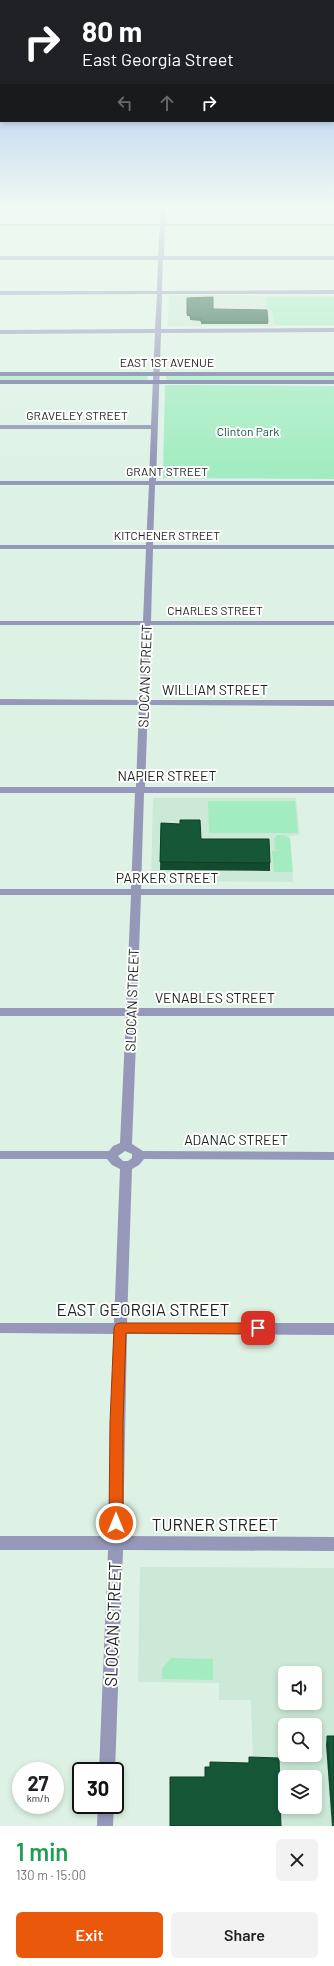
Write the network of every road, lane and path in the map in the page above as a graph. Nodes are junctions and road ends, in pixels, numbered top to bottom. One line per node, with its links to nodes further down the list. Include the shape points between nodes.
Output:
1 (334, 292): 3 (street)
2 (0, 293): 3 (street)
3 (160, 293): 5 (street, SLOCAN STREET)
4 (334, 330): 5 (street)
5 (158, 331): 6 (street); 8 (street, SLOCAN STREET)
6 (0, 332)
7 (0, 374): 8 (main road, EAST 1ST AVENUE)
8 (157, 374): 9 (main road, EAST 1ST AVENUE); 11 (street, SLOCAN STREET)
9 (334, 374)
10 (0, 382): 11 (main road, EAST 1ST AVENUE)
11 (157, 382): 12 (main road, EAST 1ST AVENUE); 14 (street, SLOCAN STREET)
12 (334, 382)
13 (0, 427): 14 (street, GRAVELEY STREET)
14 (155, 427): 16 (street, SLOCAN STREET)
15 (0, 483): 16 (street, GRANT STREET)
16 (153, 483): 17 (street, GRANT STREET); 20 (street, SLOCAN STREET)
17 (334, 483)
18 (0, 546): 20 (street, KITCHENER STREET)
19 (334, 546): 20 (street, KITCHENER STREET)
20 (150, 547): 22 (street, SLOCAN STREET)
21 (0, 623): 22 (street, CHARLES STREET)
22 (147, 623): 23 (street, CHARLES STREET); 25 (street, SLOCAN STREET)
23 (334, 623)
24 (0, 702): 25 (street, WILLIAM STREET)
25 (144, 703): 26 (street, WILLIAM STREET); 28 (street, SLOCAN STREET)
26 (334, 703)
27 (0, 790): 28 (street, NAPIER STREET)
28 (140, 790): 29 (street, NAPIER STREET); 31 (street, SLOCAN STREET)
29 (334, 790)
30 (0, 892): 31 (street, PARKER STREET)
31 (136, 892): 32 (street, PARKER STREET); 34 (street, SLOCAN STREET)
32 (334, 892)
33 (0, 1012): 34 (street, VENABLES STREET)
34 (131, 1012): 35 (street, VENABLES STREET); 36 (street, SLOCAN STREET)
35 (334, 1012)
36 (126, 1146): 38 (street, via 117,1149); 39 (street, via 135,1149)
37 (0, 1155): 38 (street)
38 (112, 1155): 41 (street, via 116,1163)
39 (139, 1155): 40 (street, ADANAC STREET); 41 (street, via 135,1163)
40 (334, 1156)
41 (126, 1166): 43 (street, SLOCAN STREET)
42 (0, 1328): 43 (street, EAST GEORGIA STREET)
43 (120, 1328): 44 (street, EAST GEORGIA STREET); 46 (street, SLOCAN STREET)
44 (334, 1329)
45 (0, 1543): 46 (street, TURNER STREET)
46 (116, 1543): 47 (street, TURNER STREET); 48 (street, SLOCAN STREET)
47 (334, 1544)
48 (107, 1762)
49 (106, 1814): 50 (street)
50 (105, 1826)

